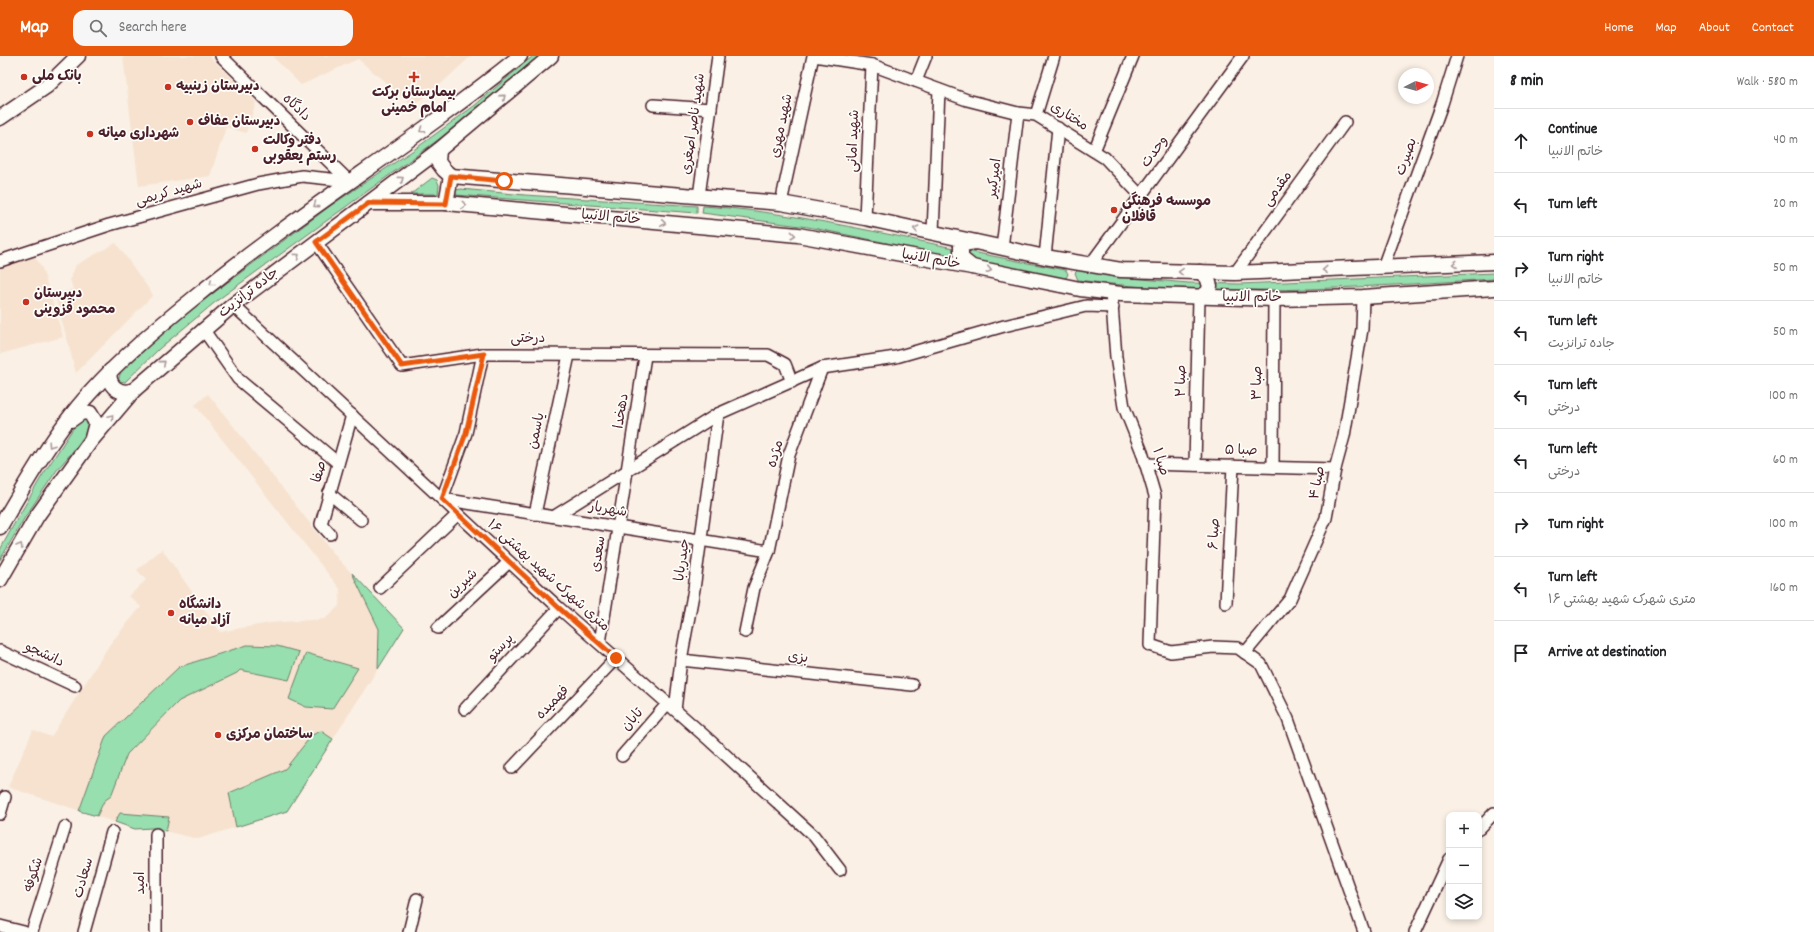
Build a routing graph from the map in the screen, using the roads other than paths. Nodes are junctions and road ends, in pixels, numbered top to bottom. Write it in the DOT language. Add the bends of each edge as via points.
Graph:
graph roads {
  1 [pos="78,56"];
  2 [pos="221,56"];
  3 [pos="520,56"];
  4 [pos="551,56"];
  5 [pos="718,56"];
  6 [pos="813,56"];
  7 [pos="926,56"];
  8 [pos="1054,56"];
  9 [pos="1133,56"];
  10 [pos="1243,56"];
  11 [pos="1457,56"];
  12 [pos="872,65"];
  13 [pos="916,81"];
  14 [pos="939,90"];
  15 [pos="653,105"];
  16 [pos="711,108"];
  17 [pos="1018,112"];
  18 [pos="1036,115"];
  19 [pos="0,118"];
  20 [pos="1345,122"];
  21 [pos="1058,128"];
  22 [pos="440,150"];
  23 [pos="1094,151"];
  24 [pos="451,176"];
  25 [pos="349,181"];
  26 [pos="699,196"];
  27 [pos="1142,196"];
  28 [pos="369,203"];
  29 [pos="781,203"];
  30 [pos="446,204"];
  31 [pos="865,218"];
  32 [pos="933,232"];
  33 [pos="316,242"];
  34 [pos="976,242"];
  35 [pos="1002,248"];
  36 [pos="1044,257"];
  37 [pos="0,261"];
  38 [pos="1494,262"];
  39 [pos="1090,265"];
  40 [pos="972,267"];
  41 [pos="1383,267"];
  42 [pos="1200,272"];
  43 [pos="1235,274"];
  44 [pos="1494,288"];
  45 [pos="1111,292"];
  46 [pos="1363,296"];
  47 [pos="1199,298"];
  48 [pos="1274,299"];
  49 [pos="232,305"];
  50 [pos="1113,307"];
  51 [pos="203,329"];
  52 [pos="484,354"];
  53 [pos="569,354"];
  54 [pos="645,356"];
  55 [pos="822,368"];
  56 [pos="110,371"];
  57 [pos="792,382"];
  58 [pos="134,390"];
  59 [pos="718,414"];
  60 [pos="352,415"];
  61 [pos="65,424"];
  62 [pos="90,442"];
  63 [pos="338,463"];
  64 [pos="1145,464"];
  65 [pos="1195,465"];
  66 [pos="1232,466"];
  67 [pos="1273,467"];
  68 [pos="1335,469"];
  69 [pos="628,470"];
  70 [pos="329,493"];
  71 [pos="442,499"];
  72 [pos="458,514"];
  73 [pos="535,514"];
  74 [pos="555,516"];
  75 [pos="361,520"];
  76 [pos="0,527"];
  77 [pos="618,527"];
  78 [pos="330,534"];
  79 [pos="701,540"];
  80 [pos="769,551"];
  81 [pos="509,562"];
  82 [pos="0,580"];
  83 [pos="380,588"];
  84 [pos="1226,603"];
  85 [pos="559,608"];
  86 [pos="438,628"];
  87 [pos="745,632"];
  88 [pos="600,643"];
  89 [pos="0,650"];
  90 [pos="1245,653"];
  91 [pos="616,658"];
  92 [pos="681,660"];
  93 [pos="912,685"];
  94 [pos="75,686"];
  95 [pos="671,707"];
  96 [pos="465,709"];
  97 [pos="622,756"];
  98 [pos="512,768"];
  99 [pos="5,797"];
  100 [pos="1494,813"];
  101 [pos="0,814"];
  102 [pos="1482,826"];
  103 [pos="65,827"];
  104 [pos="112,832"];
  105 [pos="156,834"];
  106 [pos="1446,865"];
  107 [pos="840,870"];
  108 [pos="417,899"];
  109 [pos="0,926"];
  110 [pos="24,932"];
  111 [pos="32,932"];
  112 [pos="84,932"];
  113 [pos="156,932"];
  114 [pos="409,932"];
  115 [pos="1364,932"];
  116 [pos="1415,932"];
  1 -- 19 [label="main road" via="48,86"];
  2 -- 25 [label="street, دادگاه"];
  3 -- 25 [label="main road, one-way" via="478,90"];
  22 -- 4 [label="main road, جاده ترانزیت, one-way"];
  5 -- 16 [label="street, شهید ناصر اصغری"];
  6 -- 12 [label="street, مختاری"];
  6 -- 29 [label="street, شهید مهری"];
  7 -- 13 [label="street"];
  8 -- 18 [label="street"];
  9 -- 23 [label="street"];
  10 -- 27 [label="street, وحدت"];
  11 -- 41 [label="street, بصيرت"];
  12 -- 13 [label="street, مختاری"];
  12 -- 31 [label="street, شهید امانی"];
  13 -- 14 [label="street, مختاری"];
  14 -- 17 [label="street, مختاری" via="967,100"];
  14 -- 32 [label="street"];
  15 -- 16 [label="street"];
  16 -- 26 [label="street, شهید ناصر اصغری"];
  17 -- 18 [label="street, مختاری"];
  17 -- 35 [label="street, امیرکبیر"];
  18 -- 21 [label="street, مختاری"];
  20 -- 43 [label="street, مقدمی"];
  21 -- 23 [label="street, مختاری"];
  21 -- 36 [label="street"];
  22 -- 24 [label="main road" via="438,162"];
  28 -- 22 [label="main road, جاده ترانزیت, one-way"];
  23 -- 27 [label="street, مختاری" via="1106,158"];
  24 -- 26 [label="main road, خاتم الانبیا"];
  24 -- 30 [label="main road"];
  25 -- 37 [label="street, شهید کریمی" via="302,176 258,184 109,225"];
  25 -- 56 [label="main road, one-way" via="245,256 134,347"];
  26 -- 29 [label="main road, خاتم الانبیا"];
  27 -- 39 [label="street, وحدت"];
  28 -- 30 [label="main road, خاتم الانبیا"];
  28 -- 33 [label="main road, جاده ترانزیت"];
  29 -- 31 [label="main road, خاتم الانبیا"];
  30 -- 40 [label="main road, خاتم الانبیا, one-way" via="798,235"];
  32 -- 31 [label="main road, خاتم الانبیا, one-way"];
  32 -- 34 [label="main road, خاتم الانبیا"];
  49 -- 33 [label="main road, جاده ترانزیت, one-way"];
  33 -- 52 [label="street, درختی" via="402,366"];
  34 -- 35 [label="main road, خاتم الانبیا"];
  34 -- 40 [label="main road" via="960,247 961,258"];
  35 -- 36 [label="main road, خاتم الانبیا"];
  36 -- 39 [label="main road, خاتم الانبیا"];
  38 -- 41 [label="main road, خاتم الانبیا, one-way"];
  42 -- 39 [label="main road, خاتم الانبیا, one-way" via="1121,270"];
  40 -- 45 [label="main road, خاتم الانبیا, one-way" via="1080,289"];
  41 -- 43 [label="main road, خاتم الانبیا, one-way"];
  42 -- 43 [label="main road, خاتم الانبیا"];
  42 -- 47 [label="main road" via="1208,277 1210,286 1208,292"];
  44 -- 46 [label="main road, خاتم الانبیا"];
  45 -- 47 [label="main road, خاتم الانبیا"];
  45 -- 50 [label="street, صبا ۱"];
  46 -- 48 [label="main road, خاتم الانبیا"];
  46 -- 68 [label="street, صبا ۴" via="1362,329 1344,436"];
  47 -- 48 [label="main road, خاتم الانبیا"];
  47 -- 65 [label="street, صبا ۲"];
  48 -- 67 [label="street, صبا ۳"];
  49 -- 51 [label="main road, جاده ترانزیت"];
  49 -- 60 [label="street, ۱۶ متری شهرک شهيد بهشتی"];
  50 -- 55 [label="street" via="1086,306 896,357"];
  50 -- 64 [label="street, صبا ۱" via="1116,357 1124,407"];
  58 -- 51 [label="main road, جاده ترانزیت, one-way"];
  51 -- 63 [label="street" via="238,379"];
  52 -- 53 [label="street, درختی"];
  52 -- 71 [label="street" via="466,433"];
  53 -- 54 [label="street, درختی"];
  53 -- 73 [label="street, یاسمن"];
  54 -- 57 [label="street, درختی" via="768,355 785,364"];
  54 -- 69 [label="street, دهخدا"];
  55 -- 57 [label="street"];
  55 -- 80 [label="street, مژده" via="789,455"];
  56 -- 58 [label="main road" via="111,382 116,388 126,392"];
  56 -- 61 [label="main road"];
  57 -- 59 [label="street"];
  62 -- 58 [label="main road, جاده ترانزیت, one-way"];
  59 -- 69 [label="street"];
  59 -- 79 [label="street, حیدربابا"];
  60 -- 63 [label="street, صفا"];
  60 -- 71 [label="street, ۱۶ متری شهرک شهيد بهشتی"];
  61 -- 62 [label="main road" via="82,412 90,413 96,423"];
  61 -- 76 [label="main road, one-way"];
  82 -- 62 [label="main road, جاده ترانزیت, one-way" via="37,516"];
  63 -- 70 [label="street, صفا"];
  64 -- 65 [label="street, صبا ۵"];
  64 -- 90 [label="street, صبا ۱" via="1155,496 1150,645 1171,652 1212,647 1238,648"];
  65 -- 66 [label="street, صبا ۵"];
  66 -- 67 [label="street, صبا ۵"];
  66 -- 84 [label="street, صبا ۶"];
  67 -- 68 [label="street, صبا ۵"];
  68 -- 90 [label="street, صبا ۴" via="1326,518 1290,599"];
  69 -- 74 [label="street"];
  69 -- 77 [label="street, سعدی"];
  70 -- 75 [label="street"];
  70 -- 78 [label="street, صفا" via="320,524"];
  71 -- 72 [label="street, ۱۶ متری شهرک شهيد بهشتی"];
  71 -- 73 [label="street, شهریار"];
  72 -- 81 [label="street, ۱۶ متری شهرک شهيد بهشتی"];
  72 -- 83 [label="street"];
  73 -- 74 [label="street, شهریار"];
  74 -- 77 [label="street, شهریار"];
  77 -- 79 [label="street, شهریار"];
  77 -- 88 [label="street, سعدی"];
  79 -- 80 [label="street, شهریار"];
  79 -- 92 [label="street, حیدربابا"];
  80 -- 87 [label="street, مژده" via="754,588"];
  81 -- 85 [label="street, ۱۶ متری شهرک شهيد بهشتی"];
  81 -- 86 [label="street, شیرین"];
  85 -- 88 [label="street, ۱۶ متری شهرک شهيد بهشتی"];
  85 -- 96 [label="street, پرستو"];
  88 -- 91 [label="street, ۱۶ متری شهرک شهيد بهشتی"];
  89 -- 94 [label="street, دانشجو"];
  90 -- 115 [label="street" via="1261,664 1288,719"];
  91 -- 95 [label="street, ۱۶ متری شهرک شهيد بهشتی"];
  91 -- 98 [label="street, فهمیده"];
  92 -- 93 [label="street, بزی"];
  92 -- 95 [label="street, حیدربابا"];
  95 -- 97 [label="street, تابان"];
  95 -- 107 [label="street, ۱۶ متری شهرک شهيد بهشتی" via="814,836"];
  99 -- 101 [label="street"];
  100 -- 102 [label="street"];
  103 -- 111 [label="street, شکوفه"];
  104 -- 112 [label="street, سعادت"];
  105 -- 113 [label="street, امید"];
  106 -- 116 [label="street"];
  108 -- 114 [label="street"];
  109 -- 110 [label="street"];
}
